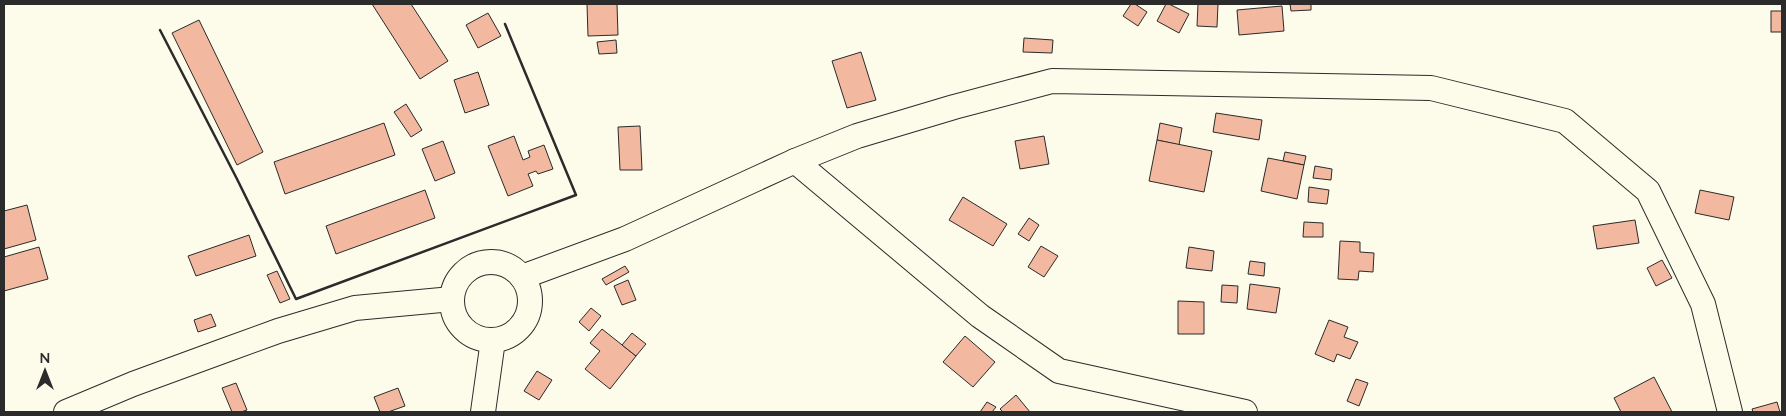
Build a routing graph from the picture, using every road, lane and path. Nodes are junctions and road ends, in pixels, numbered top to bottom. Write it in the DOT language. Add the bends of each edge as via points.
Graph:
graph roads {
  1 [pos="795,161"];
  2 [pos="522,278"];
  3 [pos="452,298"];
  4 [pos="493,340"];
  5 [pos="66,412"];
  6 [pos="483,412"];
  7 [pos="1245,412"];
  8 [pos="1730,412"];
  1 -- 2 [label="street" via="625,239"];
  1 -- 7 [label="street" via="980,316 1059,371"];
  1 -- 8 [label="street" via="857,136 1052,81 1431,88 1565,121 1648,191 1703,304"];
  2 -- 3 [label="street" via="503,264 480,264 461,277"];
  2 -- 4 [label="street" via="530,297 527,318 513,333"];
  3 -- 4 [label="street" via="455,314 463,328 472,335"];
  3 -- 5 [label="street" via="346,310 223,351"];
  4 -- 6 [label="street"];
}
